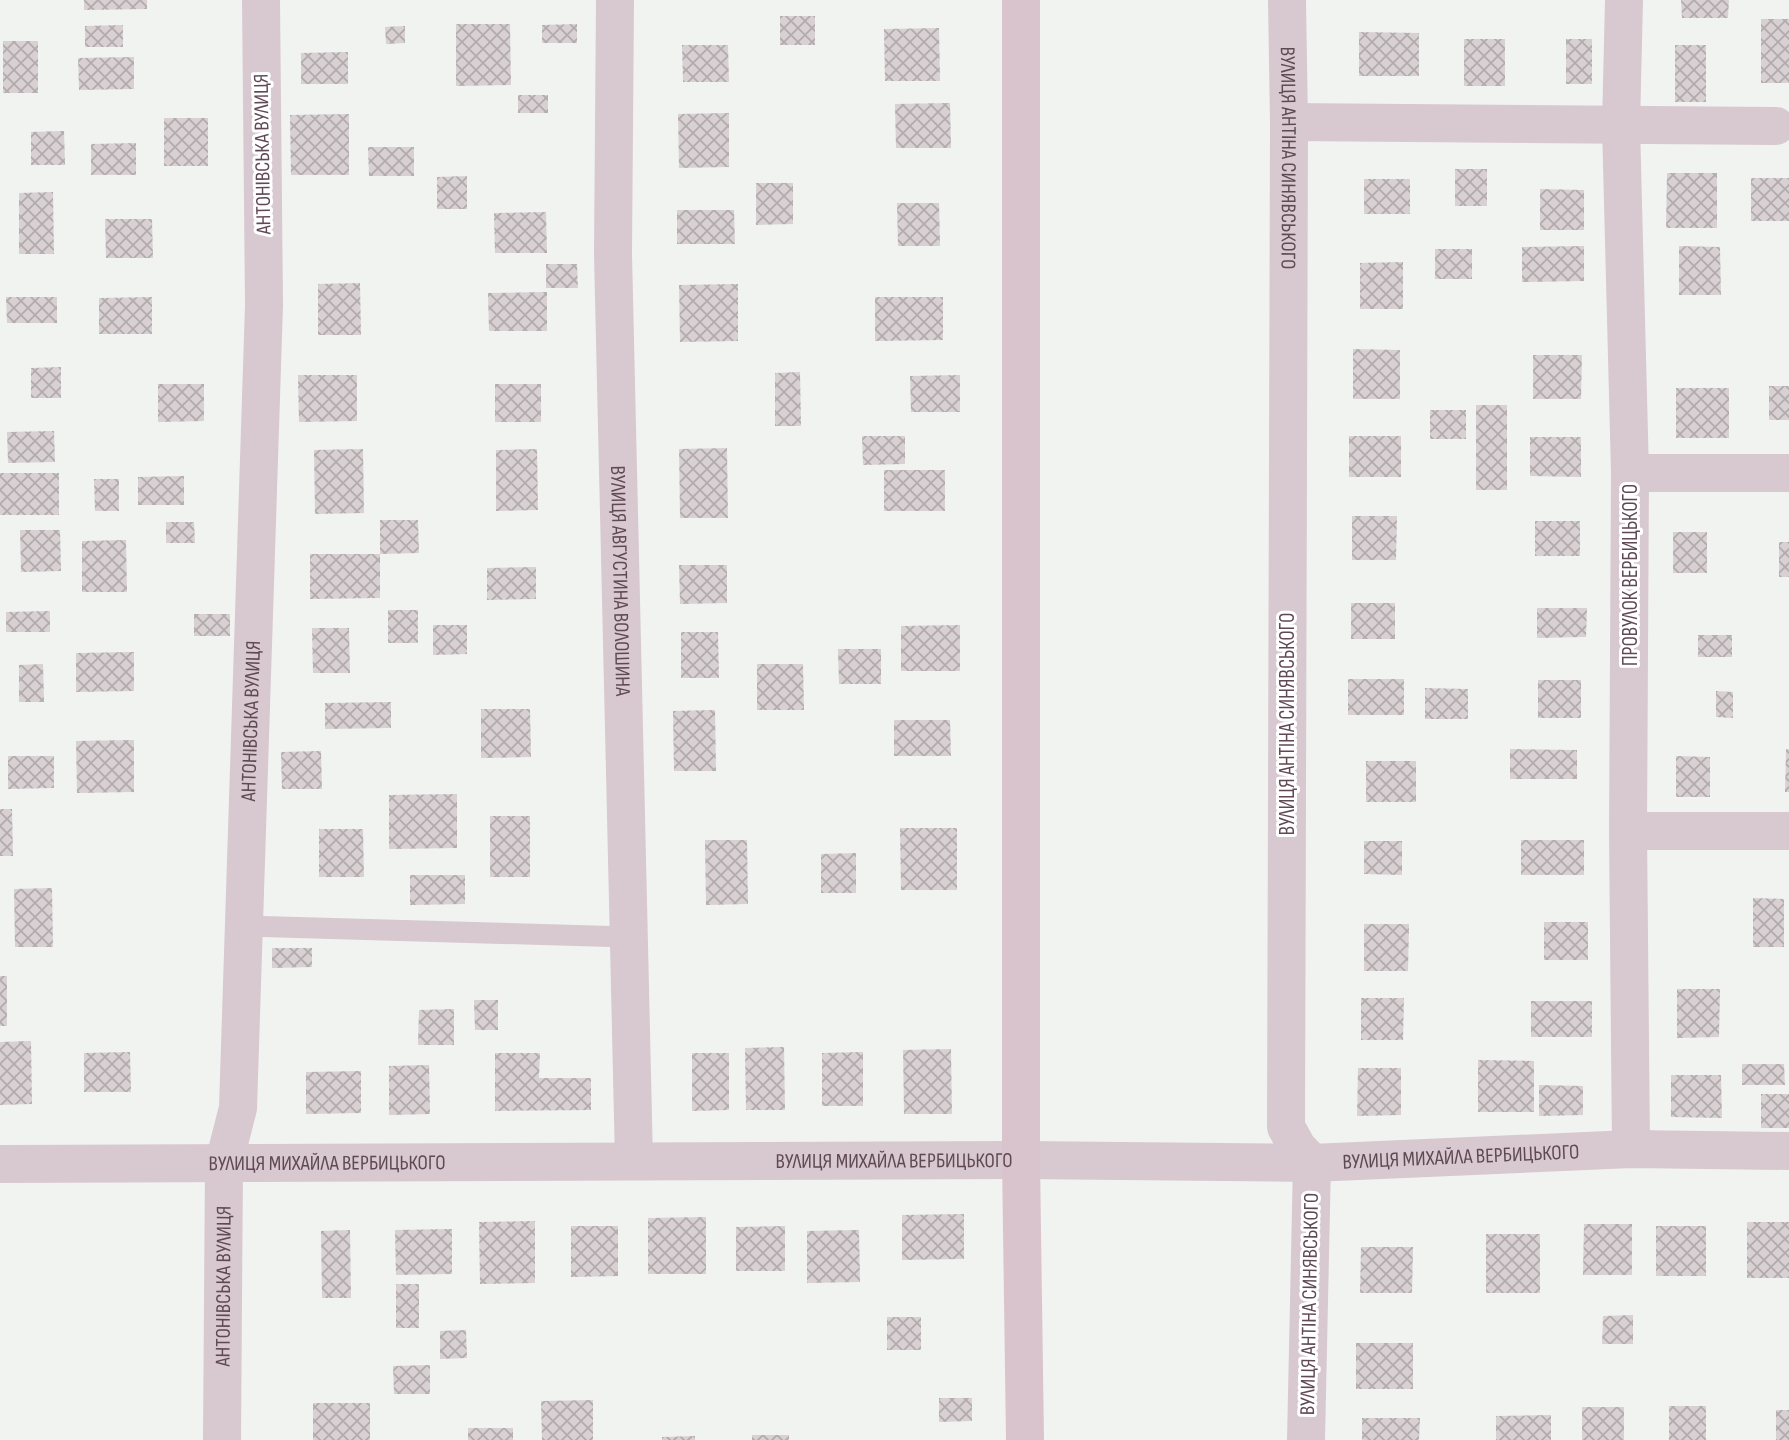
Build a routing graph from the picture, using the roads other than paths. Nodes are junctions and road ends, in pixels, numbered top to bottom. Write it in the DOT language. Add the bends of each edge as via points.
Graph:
graph roads {
  1 [pos="261,0"];
  2 [pos="615,0"];
  3 [pos="1021,0"];
  4 [pos="1287,0"];
  5 [pos="1623,0"];
  6 [pos="1289,122"];
  7 [pos="1621,125"];
  8 [pos="1776,126"];
  9 [pos="1630,473"];
  10 [pos="1789,473"];
  11 [pos="1628,831"];
  12 [pos="1789,831"];
  13 [pos="243,926"];
  14 [pos="628,937"];
  15 [pos="1631,1149"];
  16 [pos="1789,1150"];
  17 [pos="1021,1160"];
  18 [pos="634,1161"];
  19 [pos="224,1163"];
  20 [pos="1312,1163"];
  21 [pos="0,1164"];
  22 [pos="222,1440"];
  23 [pos="1025,1440"];
  24 [pos="1306,1440"];
  1 -- 13 [label="street, АНТОНІВСЬКА ВУЛИЦЯ" via="264,305"];
  2 -- 14 [label="street, ВУЛИЦЯ АВГУСТИНА ВОЛОШИНА" via="613,254"];
  3 -- 17 [label="street"];
  4 -- 6 [label="street, ВУЛИЦЯ АНТІНА СИНЯВСЬКОГО"];
  5 -- 7 [label="street, ПРОВУЛОК ВЕРБИЦЬКОГО"];
  6 -- 7 [label="street"];
  6 -- 20 [label="street, ВУЛИЦЯ АНТІНА СИНЯВСЬКОГО" via="1286,1127"];
  7 -- 8 [label="street"];
  7 -- 9 [label="street, ПРОВУЛОК ВЕРБИЦЬКОГО"];
  9 -- 10 [label="street"];
  9 -- 11 [label="street, ПРОВУЛОК ВЕРБИЦЬКОГО"];
  11 -- 12 [label="street"];
  11 -- 15 [label="street, ПРОВУЛОК ВЕРБИЦЬКОГО"];
  13 -- 14 [label="lane"];
  13 -- 19 [label="street, АНТОНІВСЬКА ВУЛИЦЯ" via="238,1108"];
  14 -- 18 [label="street, ВУЛИЦЯ АВГУСТИНА ВОЛОШИНА"];
  15 -- 16 [label="street, ВУЛИЦЯ МИХАЙЛА ВЕРБИЦЬКОГО"];
  15 -- 20 [label="street, ВУЛИЦЯ МИХАЙЛА ВЕРБИЦЬКОГО"];
  17 -- 18 [label="street, ВУЛИЦЯ МИХАЙЛА ВЕРБИЦЬКОГО"];
  17 -- 20 [label="street, ВУЛИЦЯ МИХАЙЛА ВЕРБИЦЬКОГО"];
  17 -- 23 [label="street"];
  18 -- 19 [label="street, ВУЛИЦЯ МИХАЙЛА ВЕРБИЦЬКОГО"];
  19 -- 21 [label="street, ВУЛИЦЯ МИХАЙЛА ВЕРБИЦЬКОГО"];
  19 -- 22 [label="street, АНТОНІВСЬКА ВУЛИЦЯ"];
  20 -- 24 [label="street, ВУЛИЦЯ АНТІНА СИНЯВСЬКОГО"];
}
